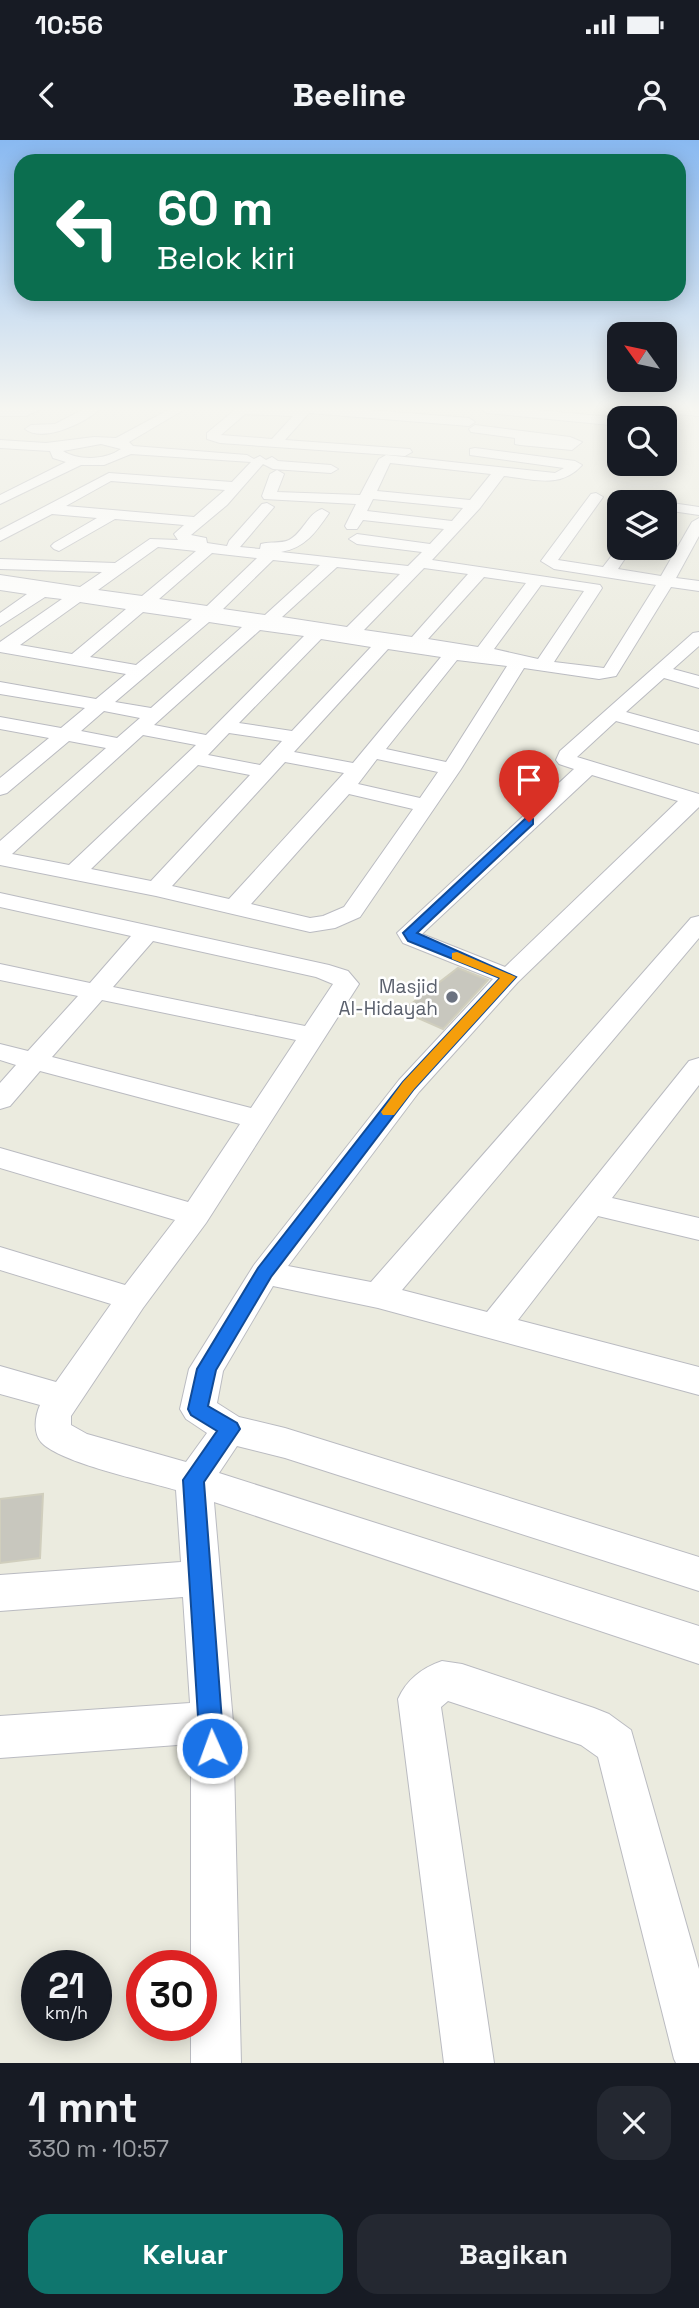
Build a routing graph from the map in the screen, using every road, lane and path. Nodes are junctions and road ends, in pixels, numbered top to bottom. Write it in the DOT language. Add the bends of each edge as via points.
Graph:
graph roads {
  1 [pos="67,499"];
  2 [pos="225,499"];
  3 [pos="363,499"];
  4 [pos="441,499"];
  5 [pos="480,499"];
  6 [pos="595,499"];
  7 [pos="194,500"];
  8 [pos="222,502"];
  9 [pos="475,505"];
  10 [pos="267,507"];
  11 [pos="677,508"];
  12 [pos="49,509"];
  13 [pos="699,511"];
  14 [pos="322,513"];
  15 [pos="112,515"];
  16 [pos="172,520"];
  17 [pos="197,522"];
  18 [pos="699,522"];
  19 [pos="456,526"];
  20 [pos="356,527"];
  21 [pos="149,535"];
  22 [pos="0,536"];
  23 [pos="693,538"];
  24 [pos="234,544"];
  25 [pos="59,546"];
  26 [pos="209,548"];
  27 [pos="269,555"];
  28 [pos="616,560"];
  29 [pos="422,561"];
  30 [pos="333,562"];
  31 [pos="0,564"];
  32 [pos="120,568"];
  33 [pos="480,571"];
  34 [pos="608,572"];
  35 [pos="537,579"];
  36 [pos="0,582"];
  37 [pos="666,582"];
  38 [pos="699,586"];
  39 [pos="42,591"];
  40 [pos="82,594"];
  41 [pos="144,604"];
  42 [pos="208,614"];
  43 [pos="1,619"];
  44 [pos="264,622"];
  45 [pos="318,632"];
  46 [pos="349,634"];
  47 [pos="699,637"];
  48 [pos="384,643"];
  49 [pos="414,645"];
  50 [pos="2,648"];
  51 [pos="453,654"];
  52 [pos="481,656"];
  53 [pos="76,660"];
  54 [pos="516,661"];
  55 [pos="543,665"];
  56 [pos="138,671"];
  57 [pos="662,672"];
  58 [pos="699,682"];
  59 [pos="0,688"];
  60 [pos="100,704"];
  61 [pos="153,714"];
  62 [pos="614,715"];
  63 [pos="0,723"];
  64 [pos="138,728"];
  65 [pos="65,734"];
  66 [pos="218,734"];
  67 [pos="296,737"];
  68 [pos="699,738"];
  69 [pos="119,744"];
  70 [pos="372,752"];
  71 [pos="281,755"];
  72 [pos="194,758"];
  73 [pos="0,764"];
  74 [pos="587,768"];
  75 [pos="24,769"];
  76 [pos="451,769"];
  77 [pos="358,770"];
  78 [pos="264,772"];
  79 [pos="344,787"];
  80 [pos="0,789"];
  81 [pos="696,800"];
  82 [pos="424,805"];
  83 [pos="0,855"];
  84 [pos="75,872"];
  85 [pos="156,889"];
  86 [pos="0,900"];
  87 [pos="236,906"];
  88 [pos="699,922"];
  89 [pos="148,932"];
  90 [pos="0,972"];
  91 [pos="509,977"];
  92 [pos="96,990"];
  93 [pos="314,1036"];
  94 [pos="0,1052"];
  95 [pos="33,1061"];
  96 [pos="699,1067"];
  97 [pos="0,1100"];
  98 [pos="257,1119"];
  99 [pos="0,1158"];
  100 [pos="590,1204"];
  101 [pos="195,1216"];
  102 [pos="699,1229"];
  103 [pos="0,1258"];
  104 [pos="264,1273"];
  105 [pos="378,1296"];
  106 [pos="132,1299"];
  107 [pos="495,1326"];
  108 [pos="0,1380"];
  109 [pos="699,1381"];
  110 [pos="65,1399"];
  111 [pos="229,1429"];
  112 [pos="194,1480"];
  113 [pos="699,1574"];
  114 [pos="202,1578"];
  115 [pos="0,1593"];
  116 [pos="699,1645"];
  117 [pos="212,1722"];
  118 [pos="0,1737"];
  119 [pos="699,2059"];
  120 [pos="216,2063"];
  121 [pos="469,2063"];
  1 -- 12 [label="street"];
  2 -- 8 [label="street"];
  3 -- 20 [label="street"];
  4 -- 9 [label="street"];
  5 -- 9 [label="street"];
  6 -- 34 [label="street" via="549,561"];
  7 -- 8 [label="street"];
  8 -- 17 [label="street"];
  9 -- 19 [label="street"];
  10 -- 24 [label="street"];
  11 -- 13 [label="street"];
  12 -- 15 [label="street"];
  12 -- 22 [label="street"];
  14 -- 24 [label="street" via="293,546"];
  15 -- 16 [label="street"];
  15 -- 25 [label="street"];
  16 -- 17 [label="street"];
  16 -- 21 [label="street"];
  17 -- 24 [label="street" via="182,537"];
  18 -- 23 [label="street"];
  19 -- 20 [label="street"];
  19 -- 29 [label="street"];
  20 -- 29 [label="street"];
  23 -- 37 [label="street"];
  26 -- 27 [label="street"];
  26 -- 32 [label="street" via="155,542"];
  26 -- 41 [label="street"];
  27 -- 30 [label="street"];
  27 -- 42 [label="street"];
  28 -- 34 [label="street"];
  29 -- 30 [label="street"];
  29 -- 33 [label="street"];
  29 -- 46 [label="street"];
  30 -- 44 [label="street"];
  31 -- 32 [label="street"];
  32 -- 40 [label="street"];
  33 -- 35 [label="street"];
  33 -- 49 [label="street"];
  34 -- 37 [label="street"];
  35 -- 52 [label="street"];
  35 -- 55 [label="street" via="585,584 595,590"];
  36 -- 39 [label="street"];
  36 -- 40 [label="street"];
  37 -- 38 [label="street"];
  37 -- 55 [label="street" via="610,671 599,674"];
  39 -- 40 [label="street"];
  39 -- 43 [label="street"];
  40 -- 41 [label="street"];
  40 -- 50 [label="street"];
  41 -- 42 [label="street"];
  41 -- 53 [label="street"];
  42 -- 44 [label="street"];
  42 -- 56 [label="street"];
  44 -- 45 [label="street"];
  44 -- 46 [label="street"];
  44 -- 61 [label="street"];
  45 -- 46 [label="street"];
  45 -- 66 [label="street"];
  46 -- 48 [label="street"];
  46 -- 49 [label="street"];
  47 -- 57 [label="street"];
  48 -- 49 [label="street"];
  48 -- 67 [label="street"];
  49 -- 51 [label="street"];
  49 -- 52 [label="street"];
  50 -- 53 [label="street"];
  51 -- 52 [label="street"];
  51 -- 70 [label="street"];
  52 -- 54 [label="street"];
  53 -- 56 [label="street"];
  54 -- 55 [label="street"];
  54 -- 76 [label="street"];
  56 -- 60 [label="street"];
  57 -- 58 [label="street"];
  57 -- 62 [label="street"];
  59 -- 60 [label="street"];
  60 -- 61 [label="street"];
  60 -- 65 [label="street"];
  61 -- 64 [label="street"];
  62 -- 68 [label="street"];
  62 -- 74 [label="street" via="567,755 566,760"];
  63 -- 65 [label="street"];
  64 -- 66 [label="street"];
  64 -- 69 [label="street"];
  65 -- 69 [label="street"];
  65 -- 75 [label="street"];
  66 -- 67 [label="street"];
  66 -- 72 [label="street"];
  67 -- 71 [label="street"];
  69 -- 83 [label="street"];
  70 -- 76 [label="street"];
  70 -- 77 [label="street"];
  71 -- 77 [label="street"];
  71 -- 78 [label="street"];
  72 -- 78 [label="street"];
  72 -- 84 [label="street"];
  73 -- 75 [label="street"];
  74 -- 81 [label="street"];
  74 -- 91 [label="street" via="410,933 412,938"];
  75 -- 80 [label="street"];
  76 -- 82 [label="street"];
  77 -- 79 [label="street"];
  78 -- 85 [label="street"];
  79 -- 82 [label="street"];
  79 -- 87 [label="street"];
  81 -- 91 [label="street"];
  82 -- 87 [label="street" via="352,912 324,925 310,925"];
  83 -- 84 [label="street"];
  84 -- 85 [label="street"];
  85 -- 87 [label="street"];
  86 -- 89 [label="street"];
  88 -- 105 [label="street"];
  89 -- 92 [label="street"];
  89 -- 93 [label="street" via="344,979 344,989"];
  90 -- 92 [label="street"];
  91 -- 104 [label="street" via="409,1086"];
  92 -- 93 [label="street"];
  92 -- 95 [label="street"];
  93 -- 98 [label="street"];
  94 -- 95 [label="street"];
  95 -- 97 [label="street"];
  95 -- 98 [label="street"];
  96 -- 100 [label="street"];
  98 -- 101 [label="street"];
  99 -- 101 [label="street"];
  100 -- 102 [label="street"];
  100 -- 107 [label="street"];
  101 -- 106 [label="street"];
  103 -- 106 [label="street"];
  104 -- 105 [label="street"];
  104 -- 111 [label="street" via="206,1369 198,1409"];
  105 -- 107 [label="street"];
  106 -- 110 [label="street"];
  107 -- 109 [label="street"];
  108 -- 110 [label="street"];
  110 -- 112 [label="street" via="53,1414 54,1432 77,1446"];
  111 -- 112 [label="street"];
  111 -- 113 [label="street"];
  112 -- 114 [label="street"];
  112 -- 116 [label="street"];
  114 -- 115 [label="street"];
  114 -- 117 [label="street"];
  117 -- 118 [label="street"];
  117 -- 120 [label="street"];
  119 -- 121 [label="street" via="616,1745 594,1729 442,1680 419,1699"];
}
